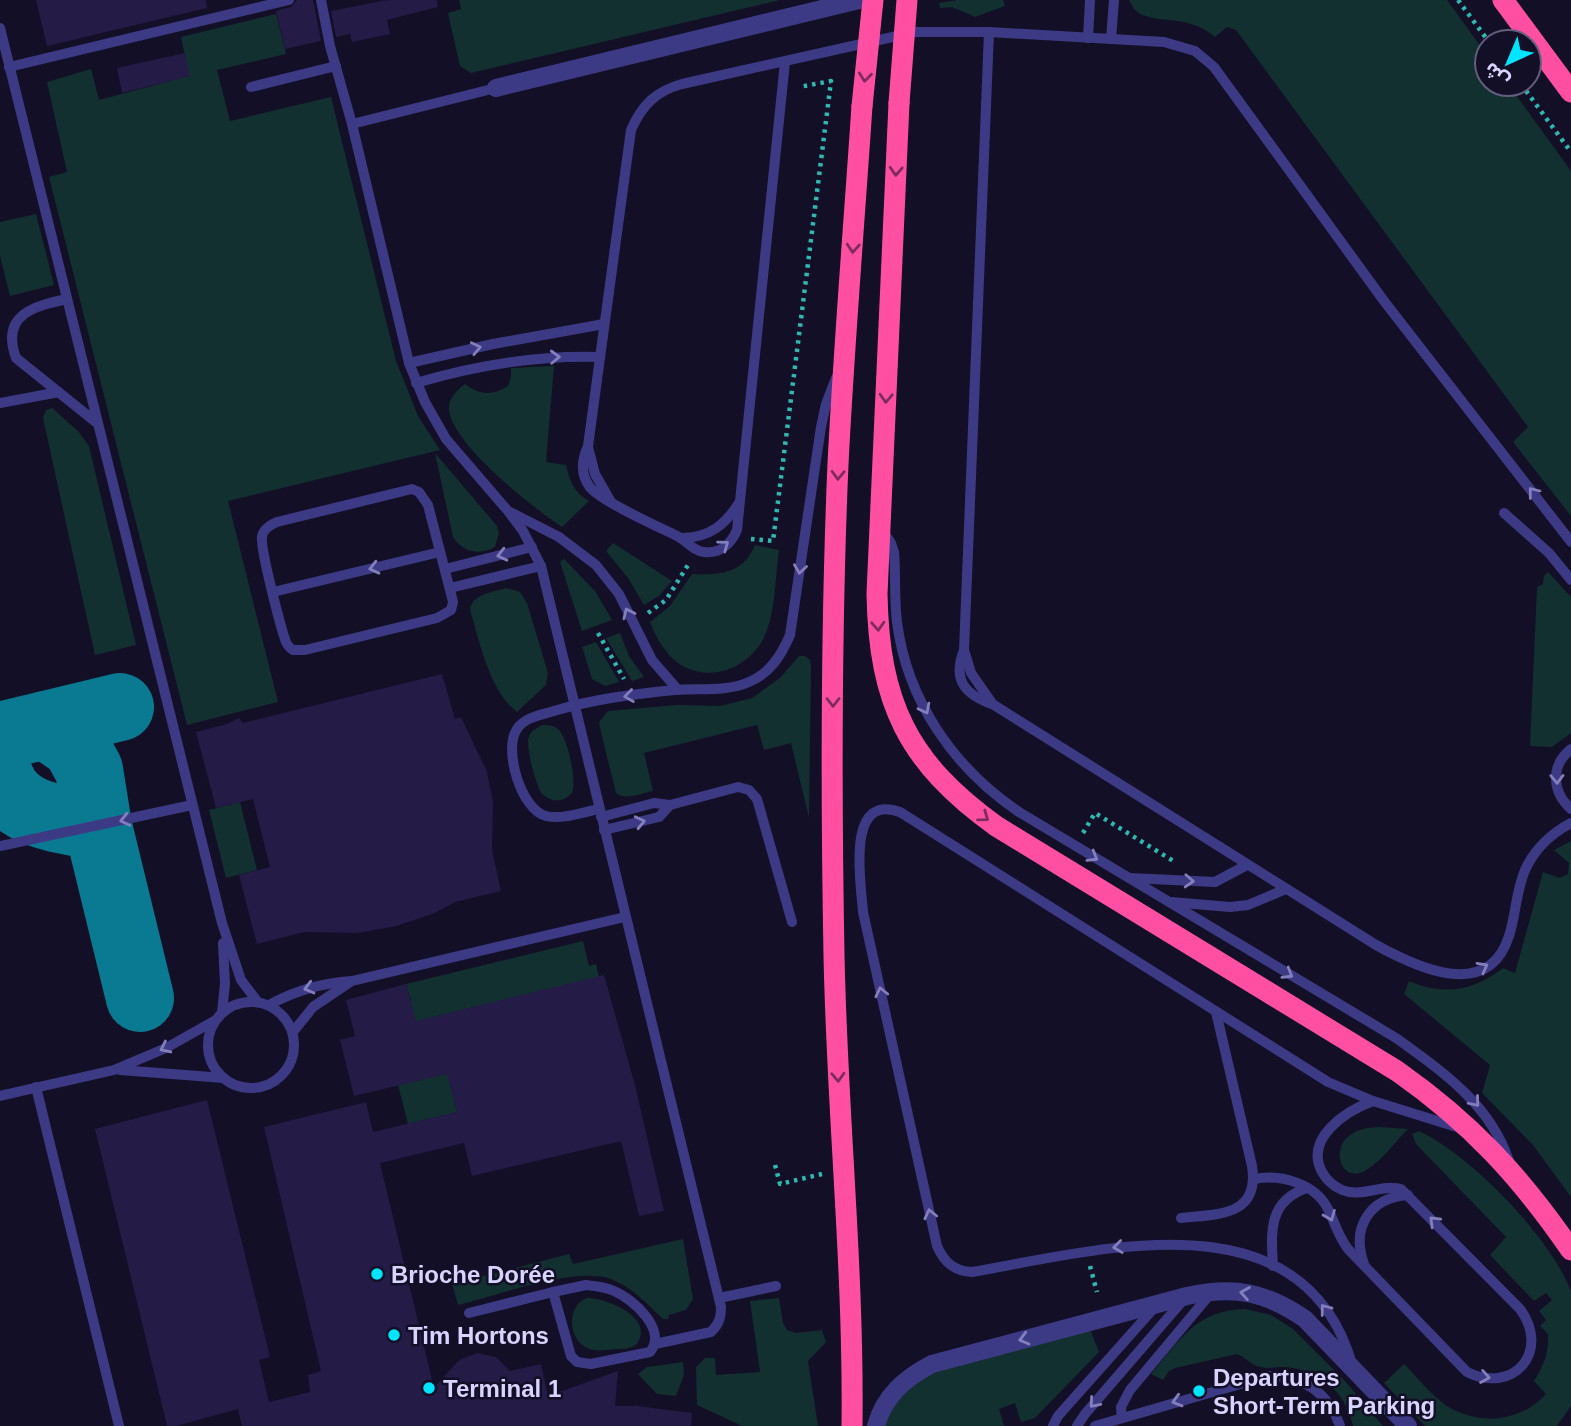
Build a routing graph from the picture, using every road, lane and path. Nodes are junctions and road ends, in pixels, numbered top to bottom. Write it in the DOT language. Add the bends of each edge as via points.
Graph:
graph roads {
  1 [pos="289,0"];
  2 [pos="321,0"];
  3 [pos="859,0"];
  4 [pos="873,0"];
  5 [pos="908,0"];
  6 [pos="1090,0"];
  7 [pos="1114,0"];
  8 [pos="1458,0"];
  9 [pos="1503,0"];
  10 [pos="0,27"];
  11 [pos="1479,28"];
  12 [pos="989,32"];
  13 [pos="1088,38"];
  14 [pos="1111,39"];
  15 [pos="785,62"];
  16 [pos="336,66"];
  17 [pos="9,67"];
  18 [pos="251,87"];
  19 [pos="496,88"];
  20 [pos="782,91"];
  21 [pos="1571,92"];
  22 [pos="1531,98"];
  23 [pos="352,124"];
  24 [pos="1571,152"];
  25 [pos="67,299"];
  26 [pos="604,324"];
  27 [pos="600,357"];
  28 [pos="845,360"];
  29 [pos="410,363"];
  30 [pos="416,383"];
  31 [pos="59,392"];
  32 [pos="0,403"];
  33 [pos="97,423"];
  34 [pos="740,502"];
  35 [pos="508,511"];
  36 [pos="1504,513"];
  37 [pos="880,528"];
  38 [pos="682,538"];
  39 [pos="1571,542"];
  40 [pos="532,547"];
  41 [pos="746,549"];
  42 [pos="440,552"];
  43 [pos="541,566"];
  44 [pos="699,567"];
  45 [pos="445,569"];
  46 [pos="1571,580"];
  47 [pos="450,588"];
  48 [pos="273,592"];
  49 [pos="632,621"];
  50 [pos="598,633"];
  51 [pos="678,690"];
  52 [pos="633,695"];
  53 [pos="576,705"];
  54 [pos="1571,749"];
  55 [pos="192,805"];
  56 [pos="670,805"];
  57 [pos="1571,809"];
  58 [pos="600,813"];
  59 [pos="1571,823"];
  60 [pos="604,831"];
  61 [pos="0,846"];
  62 [pos="1075,846"];
  63 [pos="1178,864"];
  64 [pos="1247,865"];
  65 [pos="1127,878"];
  66 [pos="1286,889"];
  67 [pos="1168,902"];
  68 [pos="625,917"];
  69 [pos="792,922"];
  70 [pos="222,923"];
  71 [pos="352,981"];
  72 [pos="257,1001"];
  73 [pos="269,1005"];
  74 [pos="222,1012"];
  75 [pos="1216,1013"];
  76 [pos="214,1021"];
  77 [pos="293,1032"];
  78 [pos="114,1070"];
  79 [pos="224,1078"];
  80 [pos="36,1087"];
  81 [pos="0,1096"];
  82 [pos="1373,1101"];
  83 [pos="1475,1132"];
  84 [pos="775,1165"];
  85 [pos="827,1173"];
  86 [pos="1514,1175"];
  87 [pos="1254,1180"];
  88 [pos="1307,1188"];
  89 [pos="1408,1195"];
  90 [pos="1181,1218"];
  91 [pos="1571,1250"];
  92 [pos="1085,1252"];
  93 [pos="1273,1266"];
  94 [pos="1366,1268"];
  95 [pos="776,1286"];
  96 [pos="1212,1291"];
  97 [pos="553,1292"];
  98 [pos="1097,1292"];
  99 [pos="1187,1296"];
  100 [pos="719,1298"];
  101 [pos="1157,1305"];
  102 [pos="469,1313"];
  103 [pos="655,1344"];
  104 [pos="1354,1370"];
  105 [pos="1122,1418"];
  106 [pos="119,1426"];
  107 [pos="852,1426"];
  108 [pos="876,1426"];
  109 [pos="1053,1426"];
  110 [pos="1077,1426"];
  111 [pos="1096,1426"];
  112 [pos="1340,1426"];
  113 [pos="1408,1426"];
  1 -- 17 [label="lane"];
  2 -- 16 [label="lane"];
  3 -- 19 [label="street"];
  4 -- 28 [label="highway, one-way, bridge"];
  5 -- 37 [label="highway, one-way, bridge" via="899,103"];
  6 -- 13 [label="lane"];
  7 -- 14 [label="lane"];
  8 -- 11 [label="path"];
  9 -- 21 [label="highway"];
  10 -- 17 [label="lane"];
  12 -- 13 [label="lane"];
  12 -- 15 [label="lane" via="915,32"];
  12 -- 64 [label="lane" via="964,650 959,673 971,695"];
  13 -- 14 [label="lane"];
  39 -- 14 [label="lane, one-way" via="1384,301 1214,67 1180,45"];
  15 -- 20 [label="lane"];
  15 -- 26 [label="lane" via="668,88 637,117"];
  16 -- 18 [label="lane"];
  16 -- 23 [label="lane"];
  17 -- 25 [label="lane"];
  19 -- 23 [label="lane"];
  20 -- 34 [label="lane"];
  20 -- 41 [label="path" via="831,81 773,541 751,538"];
  22 -- 24 [label="path"];
  23 -- 29 [label="lane"];
  25 -- 31 [label="lane" via="25,310 16,317 9,338 16,358"];
  25 -- 33 [label="lane"];
  26 -- 27 [label="lane"];
  29 -- 26 [label="lane, one-way"];
  30 -- 27 [label="lane, one-way" via="495,363"];
  27 -- 38 [label="lane" via="588,446 595,474 611,502"];
  28 -- 51 [label="lane, one-way" via="821,427 790,635 783,650 762,674 738,686"];
  28 -- 107 [label="highway, one-way" via="833,662 834,956 850,1270"];
  29 -- 30 [label="lane"];
  30 -- 35 [label="lane" via="446,439"];
  31 -- 32 [label="lane"];
  31 -- 33 [label="lane"];
  33 -- 55 [label="lane"];
  34 -- 38 [label="lane" via="721,526 703,536"];
  38 -- 34 [label="lane, one-way" via="698,551 722,549 737,530"];
  35 -- 40 [label="lane"];
  49 -- 35 [label="lane, one-way" via="619,594 596,565 559,537"];
  36 -- 46 [label="lane" via="1549,553"];
  37 -- 62 [label="lane, one-way" via="894,552 902,649 933,725 987,789"];
  37 -- 83 [label="highway, one-way" via="881,663 903,725 942,782 996,826 1397,1071"];
  40 -- 43 [label="lane"];
  40 -- 45 [label="lane, one-way"];
  42 -- 45 [label="lane"];
  42 -- 48 [label="lane, one-way"];
  42 -- 48 [label="lane" via="425,498 412,489 404,490 269,525 261,539"];
  43 -- 47 [label="lane"];
  43 -- 53 [label="lane"];
  44 -- 49 [label="path" via="687,565 661,606"];
  45 -- 47 [label="lane"];
  47 -- 48 [label="lane" via="453,602 445,615 299,652 288,646"];
  49 -- 51 [label="lane" via="652,660"];
  50 -- 52 [label="path"];
  51 -- 52 [label="lane"];
  52 -- 53 [label="lane, one-way"];
  53 -- 58 [label="lane"];
  53 -- 58 [label="lane" via="527,720 513,738 513,756 523,794 535,811 554,818"];
  54 -- 57 [label="lane, one-way" via="1555,776 1559,795"];
  55 -- 61 [label="lane, one-way"];
  55 -- 70 [label="lane"];
  56 -- 58 [label="lane" via="653,803"];
  60 -- 56 [label="lane, one-way" via="659,817"];
  56 -- 69 [label="lane" via="738,787 749,790 757,799"];
  58 -- 60 [label="lane"];
  66 -- 59 [label="lane, one-way" via="1417,967 1460,975 1481,970 1498,957 1508,937 1525,869 1542,845"];
  60 -- 68 [label="lane"];
  62 -- 63 [label="path" via="1096,813"];
  62 -- 65 [label="lane, one-way"];
  65 -- 64 [label="lane, one-way" via="1215,882"];
  64 -- 66 [label="lane"];
  65 -- 67 [label="lane"];
  66 -- 67 [label="lane" via="1248,905 1230,907"];
  67 -- 86 [label="lane, one-way" via="1396,1038 1455,1081 1487,1117"];
  68 -- 71 [label="lane"];
  68 -- 100 [label="lane"];
  70 -- 72 [label="lane" via="242,980"];
  70 -- 74 [label="lane"];
  71 -- 73 [label="lane, one-way" via="316,985"];
  71 -- 77 [label="lane" via="313,1007"];
  72 -- 73 [label="lane"];
  72 -- 74 [label="lane"];
  73 -- 77 [label="lane" via="288,1021"];
  74 -- 76 [label="lane"];
  75 -- 82 [label="lane" via="1328,1083"];
  75 -- 87 [label="lane"];
  92 -- 75 [label="lane, one-way" via="972,1272 957,1269 942,1257 863,912 860,863 864,823 884,809 900,812"];
  76 -- 78 [label="lane, one-way"];
  76 -- 79 [label="lane" via="209,1058"];
  77 -- 79 [label="lane" via="293,1056 281,1077 258,1088 234,1085"];
  78 -- 79 [label="lane"];
  78 -- 80 [label="lane"];
  80 -- 81 [label="lane"];
  80 -- 106 [label="lane"];
  82 -- 83 [label="lane"];
  82 -- 89 [label="lane" via="1333,1124 1318,1149 1318,1163 1340,1189 1361,1193 1391,1187"];
  83 -- 86 [label="highway"];
  84 -- 85 [label="path" via="780,1184"];
  86 -- 91 [label="highway"];
  87 -- 88 [label="lane" via="1287,1179"];
  87 -- 90 [label="lane" via="1247,1199 1231,1212"];
  88 -- 93 [label="lane" via="1292,1195 1276,1214"];
  88 -- 94 [label="lane, one-way" via="1324,1203 1340,1240"];
  89 -- 94 [label="lane" via="1386,1199 1363,1223 1359,1245"];
  94 -- 89 [label="lane, one-way" via="1467,1372 1490,1380 1502,1378 1523,1365 1529,1355 1532,1331 1528,1319"];
  93 -- 92 [label="lane, one-way" via="1238,1252 1187,1244"];
  92 -- 98 [label="path"];
  104 -- 93 [label="lane, one-way" via="1327,1310 1304,1285"];
  95 -- 100 [label="lane"];
  96 -- 99 [label="street"];
  104 -- 96 [label="street, one-way" via="1305,1319 1287,1307 1247,1292"];
  96 -- 105 [label="lane" via="1130,1390 1121,1407"];
  97 -- 102 [label="lane"];
  97 -- 103 [label="lane" via="586,1285 617,1292 646,1317"];
  97 -- 103 [label="lane" via="568,1348 577,1362 591,1364 641,1355"];
  99 -- 101 [label="street"];
  99 -- 110 [label="lane, one-way"];
  100 -- 103 [label="lane" via="721,1318 710,1332"];
  101 -- 108 [label="street, one-way" via="932,1364 892,1393"];
  101 -- 109 [label="lane"];
  104 -- 113 [label="street"];
  105 -- 111 [label="lane"];
  112 -- 105 [label="lane, one-way" via="1317,1390 1280,1376 1261,1377"];
}
